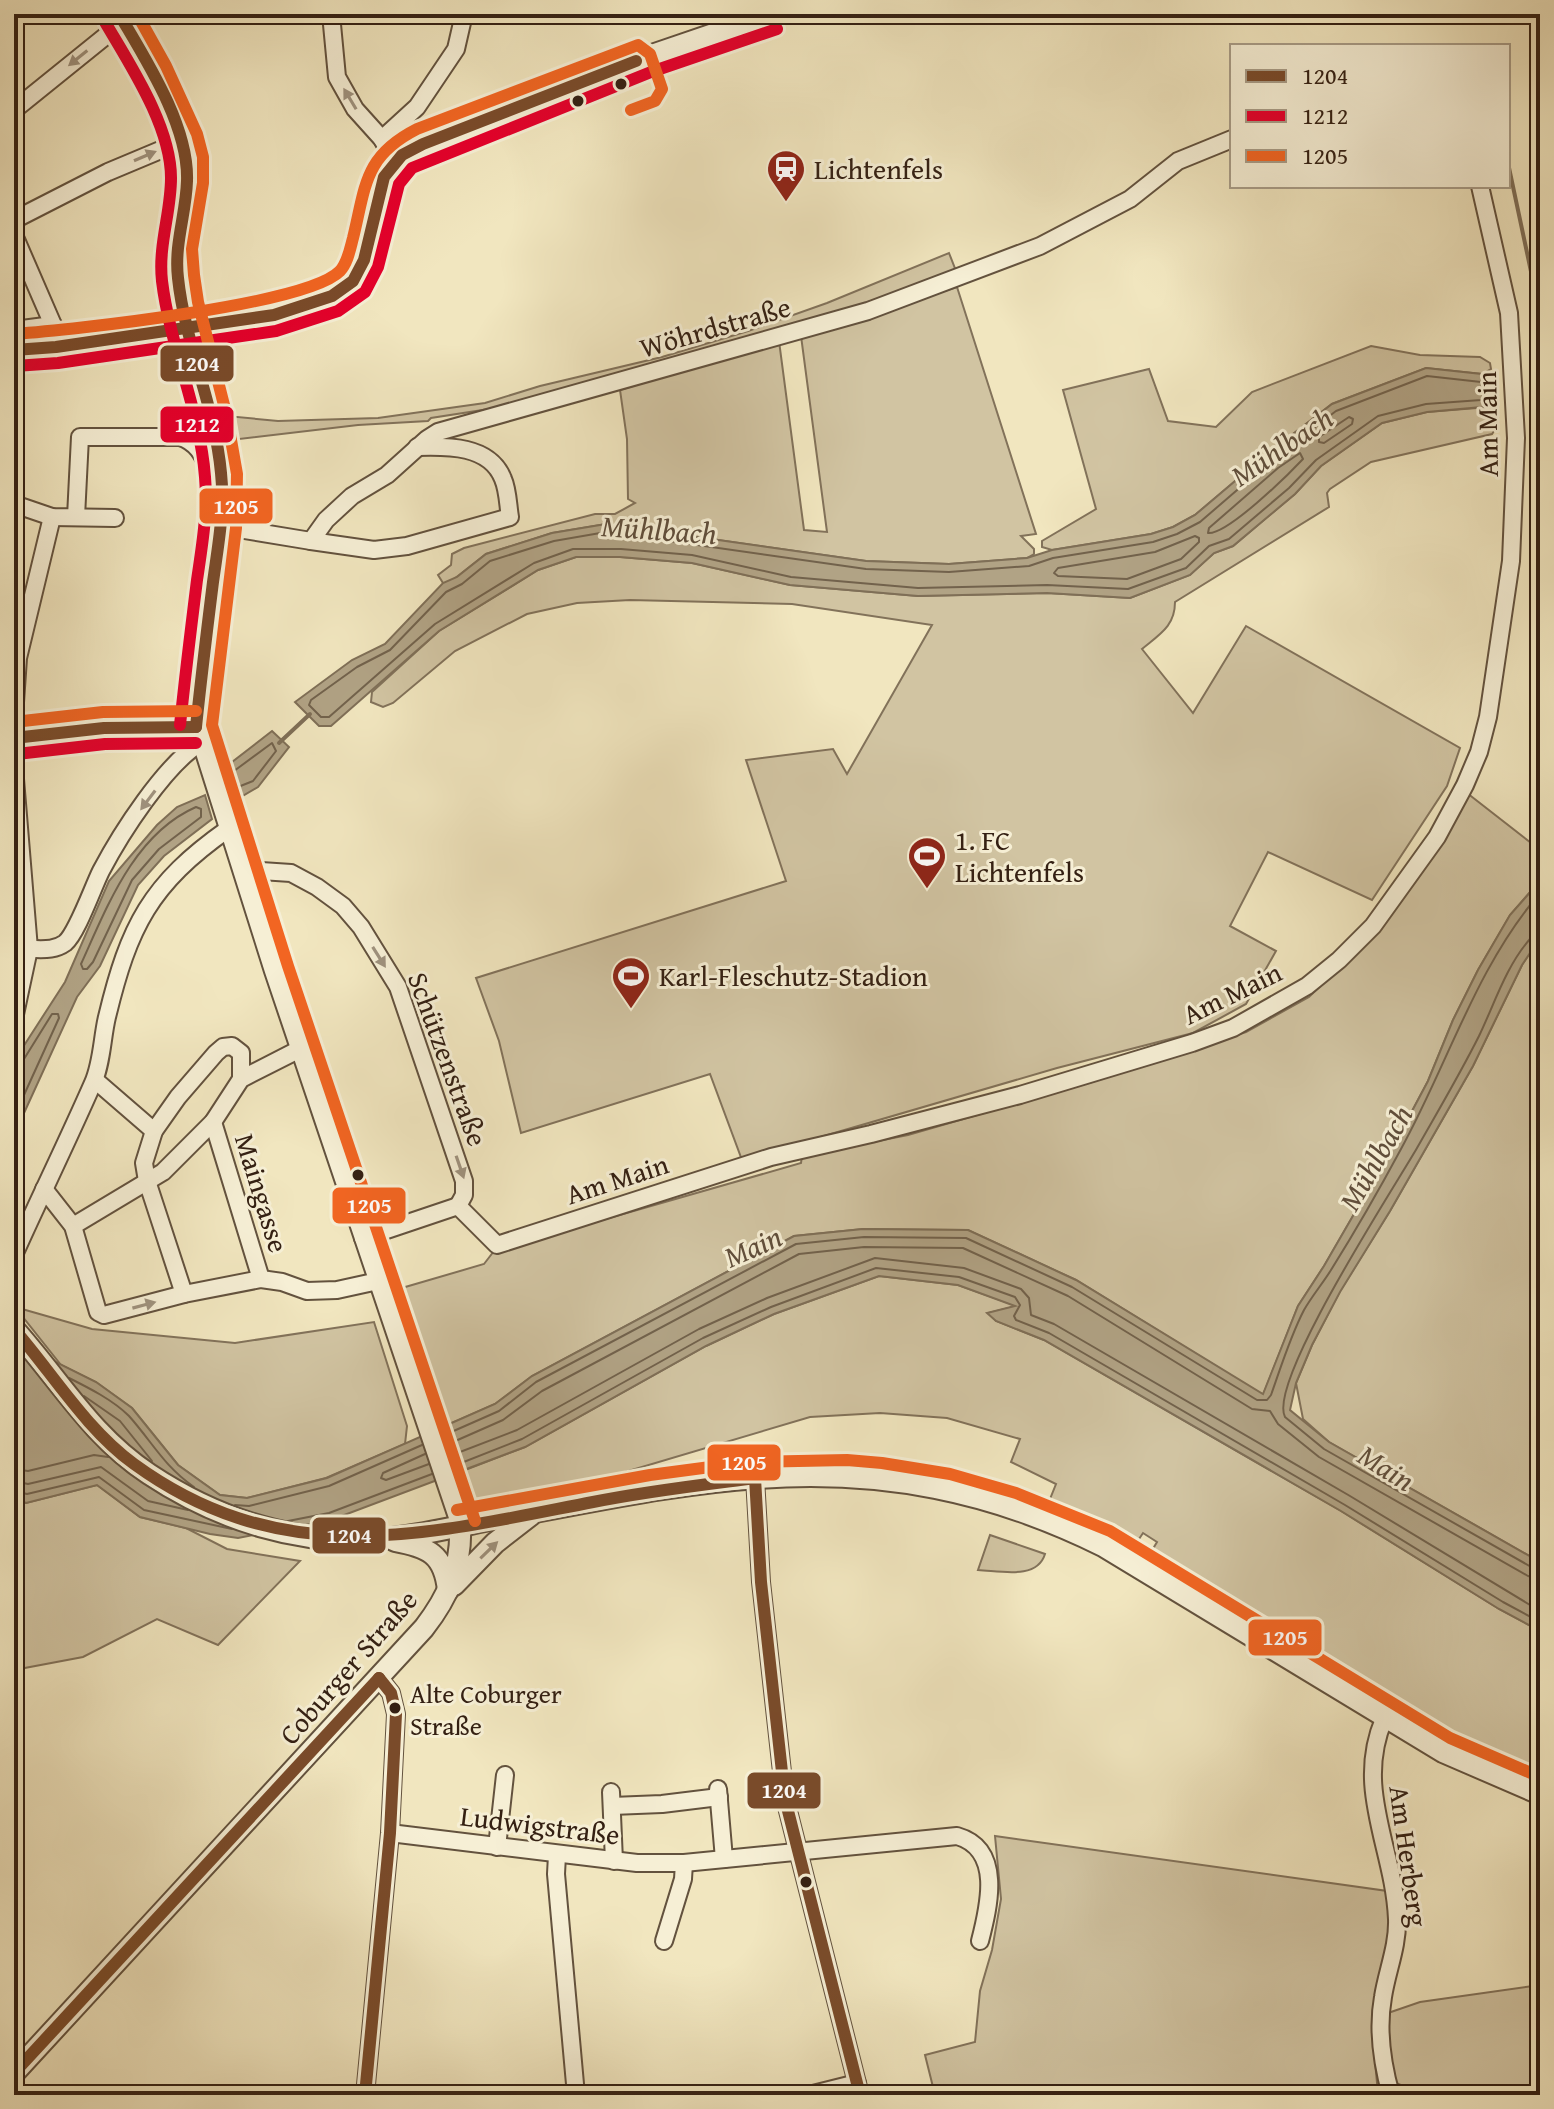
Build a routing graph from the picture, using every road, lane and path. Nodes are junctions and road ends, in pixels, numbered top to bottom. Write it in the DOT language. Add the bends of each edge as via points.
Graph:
graph roads {
  1 [pos="331,14"];
  2 [pos="464,14"];
  3 [pos="772,14"];
  4 [pos="121,18"];
  5 [pos="14,110"];
  6 [pos="382,139"];
  7 [pos="1230,140"];
  8 [pos="182,141"];
  9 [pos="395,162"];
  10 [pos="1480,188"];
  11 [pos="14,220"];
  12 [pos="14,235"];
  13 [pos="185,318"];
  14 [pos="53,325"];
  15 [pos="14,330"];
  16 [pos="56,347"];
  17 [pos="14,350"];
  18 [pos="212,421"];
  19 [pos="417,447"];
  20 [pos="221,475"];
  21 [pos="14,504"];
  22 [pos="52,517"];
  23 [pos="76,517"];
  24 [pos="115,518"];
  25 [pos="220,526"];
  26 [pos="311,541"];
  27 [pos="14,717"];
  28 [pos="198,735"];
  29 [pos="14,738"];
  30 [pos="14,767"];
  31 [pos="227,824"];
  32 [pos="244,875"];
  33 [pos="29,949"];
  34 [pos="14,1019"];
  35 [pos="300,1049"];
  36 [pos="241,1079"];
  37 [pos="95,1080"];
  38 [pos="213,1122"];
  39 [pos="154,1131"];
  40 [pos="147,1181"];
  41 [pos="44,1189"];
  42 [pos="458,1206"];
  43 [pos="73,1226"];
  44 [pos="363,1238"];
  45 [pos="14,1255"];
  46 [pos="261,1279"];
  47 [pos="378,1281"];
  48 [pos="184,1294"];
  49 [pos="14,1329"];
  50 [pos="755,1478"];
  51 [pos="534,1513"];
  52 [pos="460,1526"];
  53 [pos="384,1539"];
  54 [pos="448,1590"];
  55 [pos="379,1678"];
  56 [pos="1384,1719"];
  57 [pos="505,1775"];
  58 [pos="1540,1794"];
  59 [pos="390,1833"];
  60 [pos="497,1847"];
  61 [pos="799,1852"];
  62 [pos="557,1855"];
  63 [pos="724,1859"];
  64 [pos="614,1861"];
  65 [pos="684,1863"];
  66 [pos="664,1941"];
  67 [pos="980,1941"];
  68 [pos="14,2073"];
  69 [pos="858,2089"];
  70 [pos="365,2095"];
  71 [pos="576,2095"];
  72 [pos="809,2095"];
  73 [pos="1391,2095"];
  6 -- 1 [label="street, one-way" via="355,109 337,77"];
  2 -- 6 [label="street" via="456,49 417,107"];
  3 -- 9 [label="street" via="650,55 423,144"];
  4 -- 5 [label="street, one-way"];
  4 -- 8 [label="street"];
  6 -- 9 [label="street"];
  7 -- 19 [label="street, Wöhrdstraße" via="1178,161 1130,199 1026,251 868,311 438,432"];
  11 -- 8 [label="street, one-way"];
  8 -- 13 [label="street" via="187,182 176,248"];
  9 -- 16 [label="street" via="384,177 364,260 353,281 332,296 274,315"];
  10 -- 42 [label="street, Am Main" via="1509,313 1516,454 1511,561 1488,717 1479,752 1437,837 1373,926 1339,960 1307,986 1233,1028 1122,1066 771,1157 497,1245"];
  12 -- 14 [label="street"];
  14 -- 15 [label="street"];
  14 -- 16 [label="street"];
  16 -- 17 [label="street"];
  18 -- 20 [label="street, Coburger Straße"];
  19 -- 26 [label="street, Wöhrdstraße" via="387,475 352,496"];
  19 -- 26 [label="street" via="461,447 494,466 503,478 510,517 374,550"];
  20 -- 23 [label="street" via="211,472 200,450 180,437 80,437"];
  20 -- 25 [label="street, Coburger Straße"];
  21 -- 22 [label="street"];
  22 -- 23 [label="street"];
  22 -- 27 [label="street" via="18,658"];
  23 -- 24 [label="street"];
  25 -- 26 [label="street"];
  25 -- 28 [label="street, Coburger Straße"];
  28 -- 29 [label="street" via="96,728"];
  28 -- 31 [label="street, Coburger Straße"];
  28 -- 33 [label="street, one-way" via="121,836 69,938 54,949"];
  30 -- 33 [label="street"];
  31 -- 32 [label="street, Coburger Straße"];
  31 -- 37 [label="street" via="167,880 132,934 119,966"];
  32 -- 35 [label="street, Coburger Straße"];
  32 -- 42 [label="street, Schützenstraße, one-way" via="291,873 343,906 361,927 401,996 464,1181"];
  33 -- 34 [label="street"];
  35 -- 36 [label="street"];
  35 -- 44 [label="street, Coburger Straße"];
  36 -- 38 [label="street"];
  36 -- 39 [label="street" via="241,1053 223,1047"];
  37 -- 39 [label="street"];
  37 -- 41 [label="street"];
  38 -- 40 [label="street"];
  38 -- 46 [label="street, Maingasse"];
  39 -- 40 [label="street" via="144,1163"];
  40 -- 43 [label="street"];
  40 -- 48 [label="street"];
  41 -- 43 [label="street"];
  41 -- 45 [label="street"];
  42 -- 44 [label="street"];
  43 -- 48 [label="street, one-way" via="98,1312 104,1315"];
  44 -- 47 [label="street, Coburger Straße"];
  46 -- 47 [label="street" via="307,1291"];
  46 -- 48 [label="street"];
  47 -- 52 [label="street, Coburger Straße"];
  49 -- 53 [label="street" via="119,1452 201,1504 300,1536"];
  50 -- 51 [label="street"];
  50 -- 56 [label="street" via="881,1478 979,1498 1059,1525 1103,1546"];
  50 -- 61 [label="street" via="770,1674 785,1799"];
  51 -- 52 [label="street"];
  54 -- 51 [label="street, one-way"];
  52 -- 53 [label="street"];
  52 -- 54 [label="street, Coburger Straße" via="459,1560"];
  53 -- 54 [label="street" via="435,1555"];
  54 -- 55 [label="street, Coburger Straße" via="424,1628"];
  55 -- 59 [label="street" via="391,1693 396,1714"];
  55 -- 68 [label="street, Coburger Straße"];
  56 -- 58 [label="street" via="1443,1752"];
  56 -- 73 [label="street, Am Herberg" via="1371,1773 1396,1902 1396,1941 1381,2014 1383,2067"];
  57 -- 60 [label="street"];
  59 -- 60 [label="street, Ludwigstraße"];
  59 -- 70 [label="street"];
  60 -- 62 [label="street, Ludwigstraße"];
  61 -- 63 [label="street, Ludwigstraße"];
  61 -- 67 [label="street, Ludwigstraße" via="957,1836 972,1841 986,1859 989,1884"];
  61 -- 69 [label="street"];
  62 -- 64 [label="street, Ludwigstraße"];
  62 -- 71 [label="street"];
  63 -- 64 [label="street" via="718,1791 677,1803 611,1799"];
  63 -- 65 [label="street, Ludwigstraße"];
  64 -- 65 [label="street, Ludwigstraße"];
  65 -- 66 [label="street"];
  69 -- 72 [label="street"];
}
